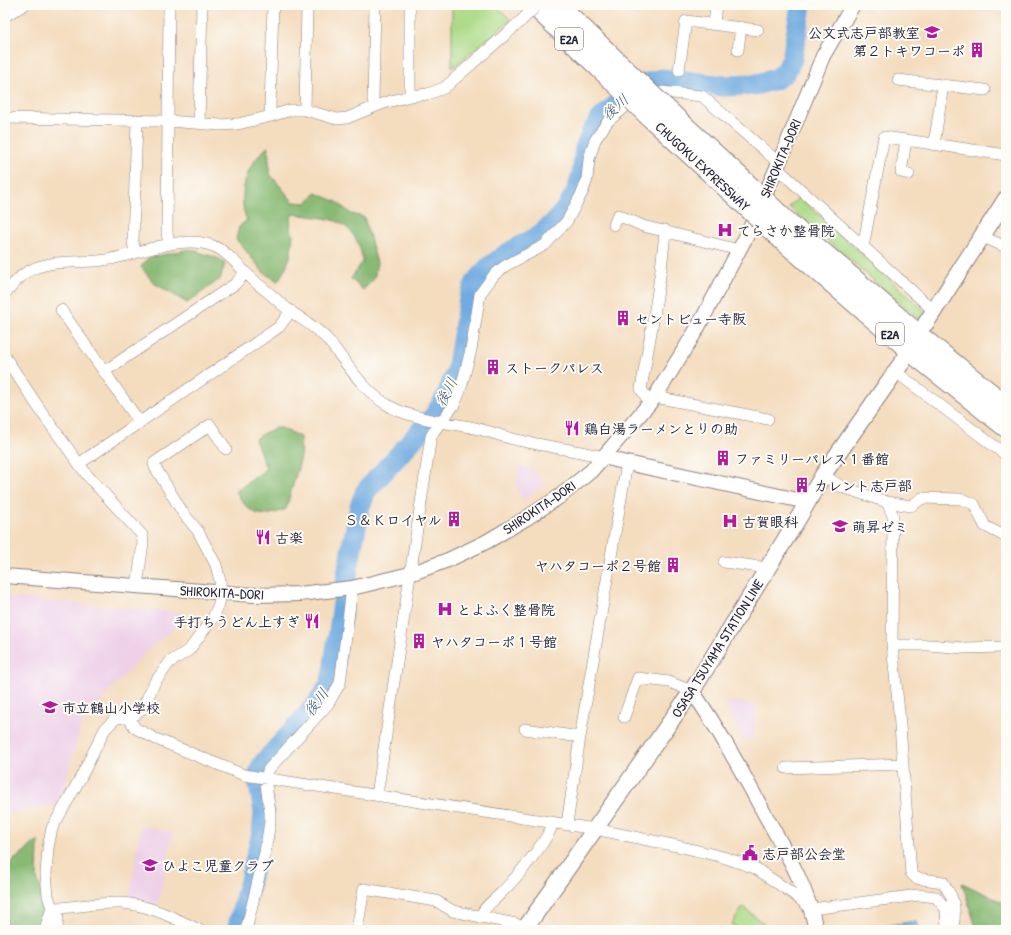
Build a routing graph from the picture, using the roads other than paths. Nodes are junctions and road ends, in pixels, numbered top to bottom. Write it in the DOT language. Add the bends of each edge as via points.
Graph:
graph roads {
  1 [pos="24,5"];
  2 [pos="169,5"];
  3 [pos="202,5"];
  4 [pos="273,5"];
  5 [pos="307,5"];
  6 [pos="375,5"];
  7 [pos="410,5"];
  8 [pos="534,5"];
  9 [pos="537,5"];
  10 [pos="558,5"];
  11 [pos="716,5"];
  12 [pos="853,5"];
  13 [pos="6,14"];
  14 [pos="714,24"];
  15 [pos="741,27"];
  16 [pos="758,30"];
  17 [pos="738,50"];
  18 [pos="613,69"];
  19 [pos="679,70"];
  20 [pos="898,80"];
  21 [pos="943,85"];
  22 [pos="985,90"];
  23 [pos="410,96"];
  24 [pos="374,106"];
  25 [pos="304,110"];
  26 [pos="272,116"];
  27 [pos="5,118"];
  28 [pos="137,121"];
  29 [pos="168,121"];
  30 [pos="199,122"];
  31 [pos="906,140"];
  32 [pos="934,145"];
  33 [pos="1006,155"];
  34 [pos="778,166"];
  35 [pos="909,174"];
  36 [pos="1006,199"];
  37 [pos="614,224"];
  38 [pos="781,228"];
  39 [pos="665,230"];
  40 [pos="981,236"];
  41 [pos="169,244"];
  42 [pos="863,247"];
  43 [pos="1006,247"];
  44 [pos="739,250"];
  45 [pos="135,252"];
  46 [pos="245,273"];
  47 [pos="5,293"];
  48 [pos="61,310"];
  49 [pos="291,311"];
  50 [pos="930,317"];
  51 [pos="5,357"];
  52 [pos="900,366"];
  53 [pos="105,371"];
  54 [pos="653,400"];
  55 [pos="1006,406"];
  56 [pos="768,419"];
  57 [pos="440,421"];
  58 [pos="140,423"];
  59 [pos="1006,427"];
  60 [pos="226,449"];
  61 [pos="1006,455"];
  62 [pos="604,457"];
  63 [pos="627,463"];
  64 [pos="80,464"];
  65 [pos="823,475"];
  66 [pos="807,502"];
  67 [pos="887,502"];
  68 [pos="1006,536"];
  69 [pos="724,562"];
  70 [pos="767,568"];
  71 [pos="410,574"];
  72 [pos="5,576"];
  73 [pos="137,586"];
  74 [pos="352,588"];
  75 [pos="221,593"];
  76 [pos="892,644"];
  77 [pos="1006,647"];
  78 [pos="692,691"];
  79 [pos="128,716"];
  80 [pos="624,717"];
  81 [pos="525,729"];
  82 [pos="580,737"];
  83 [pos="903,764"];
  84 [pos="786,768"];
  85 [pos="261,778"];
  86 [pos="377,795"];
  87 [pos="553,822"];
  88 [pos="567,824"];
  89 [pos="595,829"];
  90 [pos="55,908"];
  91 [pos="812,909"];
  92 [pos="480,917"];
  93 [pos="524,929"];
  94 [pos="45,930"];
  95 [pos="57,930"];
  96 [pos="199,930"];
  97 [pos="246,930"];
  98 [pos="359,930"];
  99 [pos="816,930"];
  100 [pos="947,930"];
  101 [pos="951,930"];
  1 -- 13 [label="street"];
  2 -- 29 [label="street"];
  3 -- 30 [label="street"];
  4 -- 26 [label="street" via="270,109"];
  5 -- 25 [label="street"];
  6 -- 24 [label="street"];
  7 -- 23 [label="street"];
  8 -- 18 [label="highway, CHUGOKU EXPRESSWAY / E2A"];
  9 -- 23 [label="street, bridge" via="521,22 444,88 428,94"];
  10 -- 18 [label="highway, CHUGOKU EXPRESSWAY / E2A"];
  11 -- 14 [label="street"];
  12 -- 34 [label="street, SHIROKITA-DORI" via="823,56"];
  14 -- 15 [label="street"];
  14 -- 19 [label="street" via="686,20"];
  15 -- 16 [label="street"];
  15 -- 17 [label="street"];
  18 -- 38 [label="highway, CHUGOKU EXPRESSWAY / E2A, bridge"];
  20 -- 21 [label="street"];
  21 -- 22 [label="street"];
  21 -- 32 [label="street"];
  23 -- 24 [label="street"];
  24 -- 25 [label="street" via="347,118 337,119"];
  25 -- 26 [label="street" via="291,110"];
  26 -- 30 [label="street" via="238,124"];
  27 -- 28 [label="street"];
  28 -- 29 [label="street"];
  28 -- 45 [label="street"];
  29 -- 30 [label="street"];
  29 -- 41 [label="street"];
  31 -- 32 [label="street"];
  31 -- 35 [label="street" via="901,172"];
  31 -- 42 [label="street" via="884,137"];
  32 -- 33 [label="street"];
  34 -- 42 [label="street"];
  34 -- 44 [label="street, SHIROKITA-DORI"];
  34 -- 57 [label="street" via="702,96 662,92 625,107 608,121 595,140 584,191 567,221 545,245 505,266 494,275 480,294 471,350 460,391 454,404"];
  36 -- 40 [label="main road"];
  37 -- 39 [label="street" via="618,215 643,226"];
  38 -- 55 [label="highway, CHUGOKU EXPRESSWAY / E2A"];
  38 -- 59 [label="highway, CHUGOKU EXPRESSWAY / E2A" via="913,352"];
  39 -- 44 [label="street"];
  39 -- 54 [label="street" via="659,286 642,389"];
  40 -- 43 [label="street"];
  40 -- 50 [label="main road"];
  41 -- 45 [label="street"];
  41 -- 46 [label="street" via="192,242 220,249"];
  42 -- 50 [label="street"];
  44 -- 54 [label="street, SHIROKITA-DORI" via="697,329"];
  45 -- 47 [label="street" via="112,259 60,262 42,266 16,280"];
  46 -- 49 [label="street"];
  46 -- 53 [label="street" via="235,284"];
  48 -- 53 [label="street"];
  49 -- 57 [label="street" via="327,339 362,384 390,407"];
  49 -- 58 [label="street" via="279,327"];
  51 -- 64 [label="street"];
  52 -- 61 [label="street"];
  52 -- 65 [label="main road, OSASA TSUYAMA STATION LINE"];
  53 -- 58 [label="street"];
  54 -- 56 [label="street"];
  54 -- 62 [label="street, SHIROKITA-DORI"];
  57 -- 62 [label="street"];
  57 -- 71 [label="street" via="431,436"];
  58 -- 64 [label="street"];
  60 -- 75 [label="street" via="210,425 154,463 183,513 198,531 216,565"];
  62 -- 63 [label="street"];
  62 -- 71 [label="street, SHIROKITA-DORI" via="559,497 525,520 448,560"];
  63 -- 66 [label="street"];
  63 -- 82 [label="street"];
  64 -- 73 [label="street" via="142,536"];
  65 -- 66 [label="main road, OSASA TSUYAMA STATION LINE"];
  65 -- 67 [label="street" via="842,487"];
  66 -- 70 [label="main road, OSASA TSUYAMA STATION LINE"];
  67 -- 68 [label="street" via="911,506 922,498 961,499 974,504 985,526"];
  67 -- 76 [label="street" via="892,516"];
  69 -- 70 [label="street"];
  70 -- 78 [label="main road, OSASA TSUYAMA STATION LINE"];
  71 -- 74 [label="street, SHIROKITA-DORI"];
  71 -- 86 [label="street"];
  72 -- 73 [label="street, SHIROKITA-DORI"];
  73 -- 75 [label="street, SHIROKITA-DORI"];
  74 -- 75 [label="street, SHIROKITA-DORI" via="299,594"];
  74 -- 85 [label="street" via="340,683 328,704"];
  75 -- 79 [label="street" via="220,604 213,618 189,650 170,662 155,682 142,709"];
  76 -- 77 [label="street" via="963,648"];
  76 -- 83 [label="street"];
  78 -- 80 [label="street" via="669,682 638,678"];
  78 -- 89 [label="main road, OSASA TSUYAMA STATION LINE"];
  78 -- 91 [label="street" via="741,769 798,875"];
  79 -- 85 [label="street" via="134,728 156,739 244,775"];
  79 -- 90 [label="street" via="115,719 105,729 52,828 46,874 48,896"];
  81 -- 82 [label="street"];
  82 -- 88 [label="street"];
  83 -- 84 [label="street"];
  83 -- 101 [label="street" via="911,873 916,878 942,882 951,896 954,911 954,926"];
  85 -- 86 [label="street"];
  85 -- 97 [label="street" via="270,822"];
  86 -- 87 [label="street"];
  87 -- 88 [label="street"];
  87 -- 92 [label="street" via="551,830 525,867 482,911"];
  88 -- 89 [label="street"];
  89 -- 91 [label="street" via="709,853 755,868"];
  89 -- 93 [label="main road, OSASA TSUYAMA STATION LINE"];
  90 -- 94 [label="street"];
  90 -- 95 [label="street"];
  90 -- 96 [label="street" via="121,903 160,912"];
  91 -- 99 [label="street"];
  91 -- 100 [label="street" via="919,895 936,898 946,909"];
  92 -- 93 [label="street" via="516,924"];
  92 -- 98 [label="street" via="453,911 436,901 364,889"];
}
